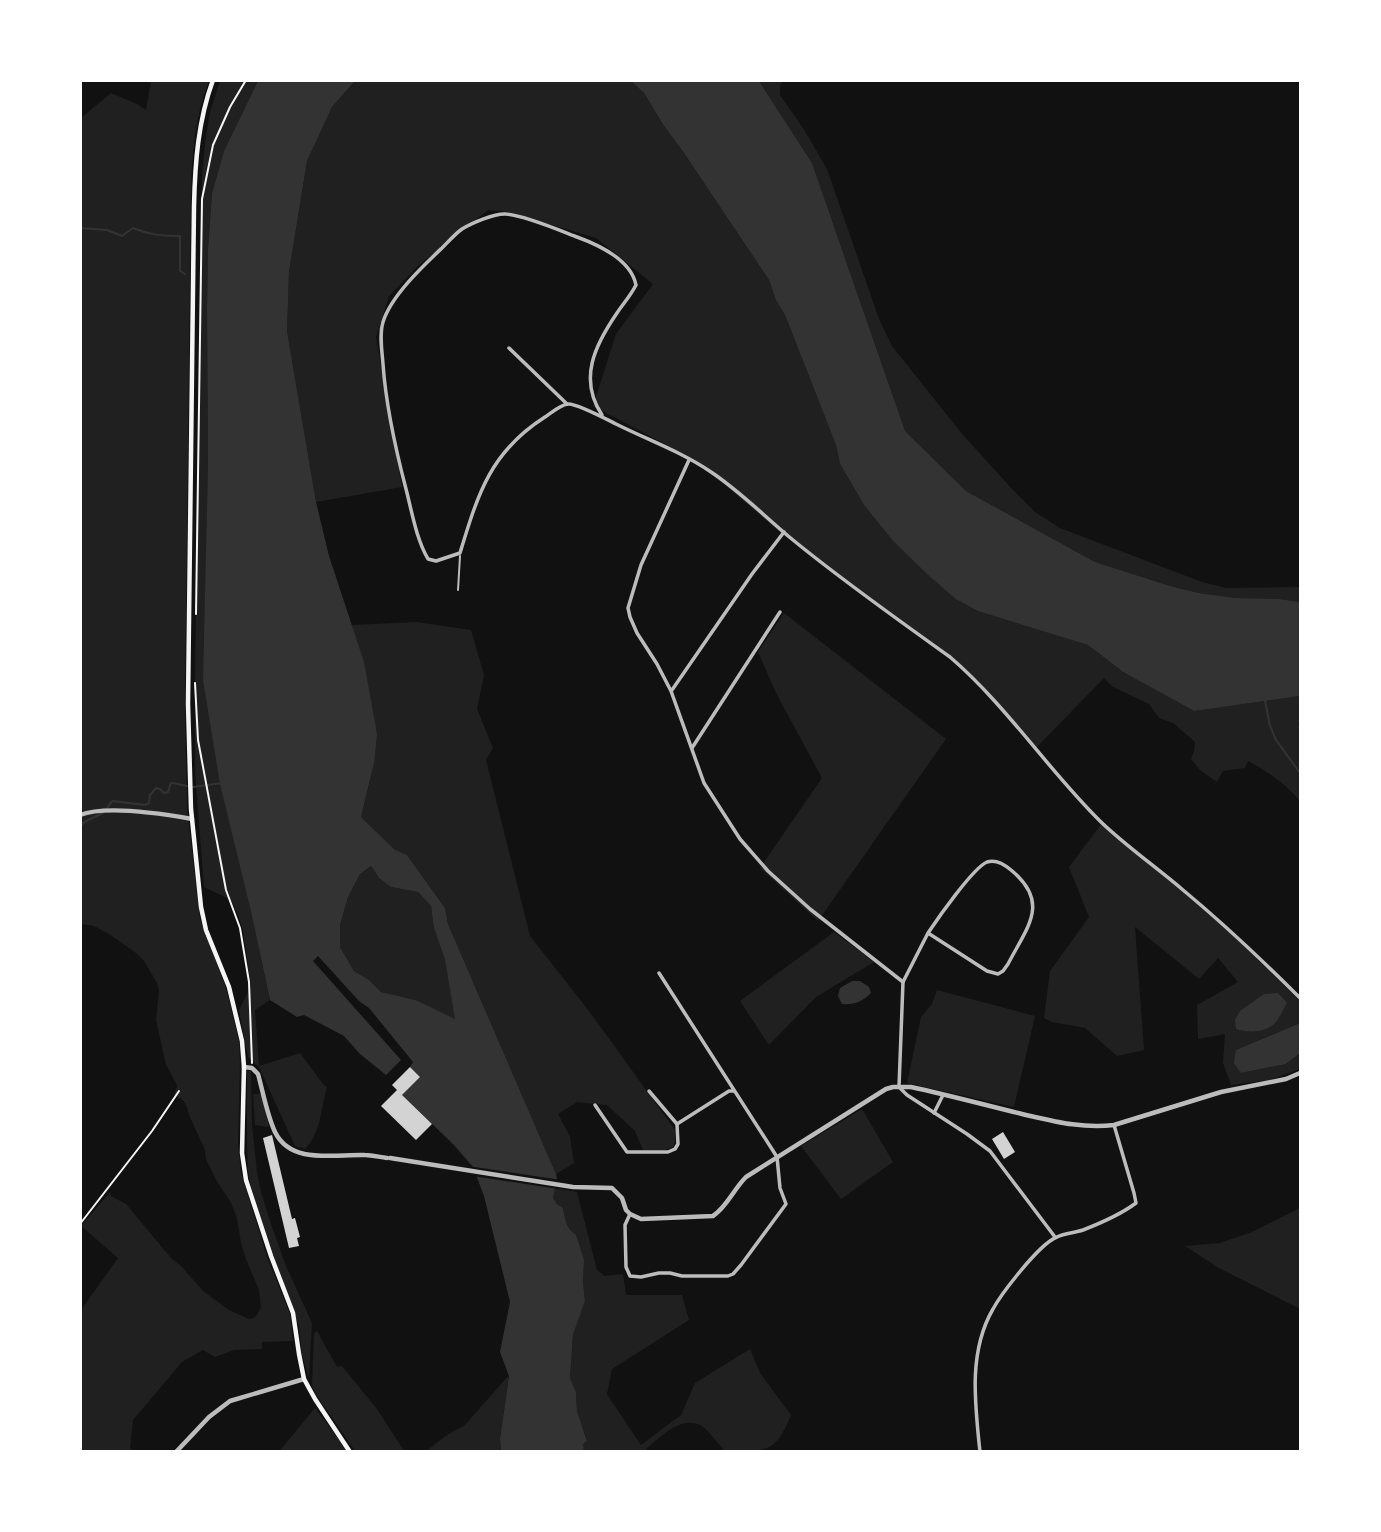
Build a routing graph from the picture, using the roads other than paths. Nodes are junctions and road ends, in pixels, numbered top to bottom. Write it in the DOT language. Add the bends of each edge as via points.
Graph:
graph roads {
  1 [pos="213,80"];
  2 [pos="509,348"];
  3 [pos="567,404"];
  4 [pos="601,415"];
  5 [pos="689,460"];
  6 [pos="784,532"];
  7 [pos="460,553"];
  8 [pos="458,590"];
  9 [pos="780,612"];
  10 [pos="671,691"];
  11 [pos="692,749"];
  12 [pos="80,815"];
  13 [pos="192,819"];
  14 [pos="928,933"];
  15 [pos="659,973"];
  16 [pos="903,982"];
  17 [pos="1300,998"];
  18 [pos="244,1067"];
  19 [pos="1300,1073"];
  20 [pos="899,1087"];
  21 [pos="734,1090"];
  22 [pos="649,1091"];
  23 [pos="943,1095"];
  24 [pos="595,1105"];
  25 [pos="934,1113"];
  26 [pos="677,1124"];
  27 [pos="1114,1125"];
  28 [pos="777,1157"];
  29 [pos="630,1214"];
  30 [pos="1055,1237"];
  31 [pos="304,1378"];
  32 [pos="176,1451"];
  33 [pos="350,1451"];
  34 [pos="980,1451"];
  1 -- 13 [label="main road" via="200,129 195,191 189,677"];
  2 -- 3 [label="street"];
  3 -- 4 [label="street"];
  3 -- 7 [label="street" via="517,437 504,452 485,482"];
  4 -- 5 [label="street"];
  4 -- 7 [label="street" via="591,395 591,365 597,346 636,285 635,279 606,250 519,216 489,217 461,229 404,288 383,320 380,335 392,432 419,540 432,561"];
  5 -- 6 [label="street" via="727,483"];
  5 -- 10 [label="street" via="641,565 628,608"];
  6 -- 10 [label="street"];
  6 -- 17 [label="street" via="963,668 1102,823 1234,933"];
  7 -- 8 [label="lane"];
  9 -- 11 [label="street"];
  10 -- 11 [label="street"];
  11 -- 16 [label="street" via="714,800 757,859 810,909"];
  12 -- 13 [label="street" via="109,811"];
  13 -- 18 [label="main road" via="203,918 235,1008"];
  14 -- 14 [label="street" via="998,974 1032,917 1031,892 1004,864 985,863"];
  14 -- 16 [label="street"];
  15 -- 21 [label="street"];
  16 -- 20 [label="street"];
  18 -- 29 [label="street" via="258,1074 275,1132 294,1151 312,1156 365,1155 612,1188"];
  18 -- 31 [label="main road" via="246,1180 293,1313"];
  19 -- 27 [label="street"];
  20 -- 23 [label="street"];
  20 -- 25 [label="street"];
  20 -- 28 [label="street" via="886,1089"];
  21 -- 26 [label="street"];
  21 -- 28 [label="street"];
  22 -- 26 [label="street"];
  23 -- 25 [label="street"];
  23 -- 27 [label="street" via="1081,1126"];
  24 -- 26 [label="street" via="627,1152 675,1149"];
  25 -- 30 [label="street" via="990,1151"];
  27 -- 30 [label="street" via="1136,1203 1081,1230"];
  28 -- 29 [label="street" via="736,1186 713,1216 641,1219"];
  28 -- 29 [label="street" via="786,1204 728,1276 630,1276 625,1225"];
  30 -- 34 [label="street" via="1014,1279 985,1325 975,1372"];
  31 -- 32 [label="street" via="230,1401"];
  31 -- 33 [label="main road"];
}
